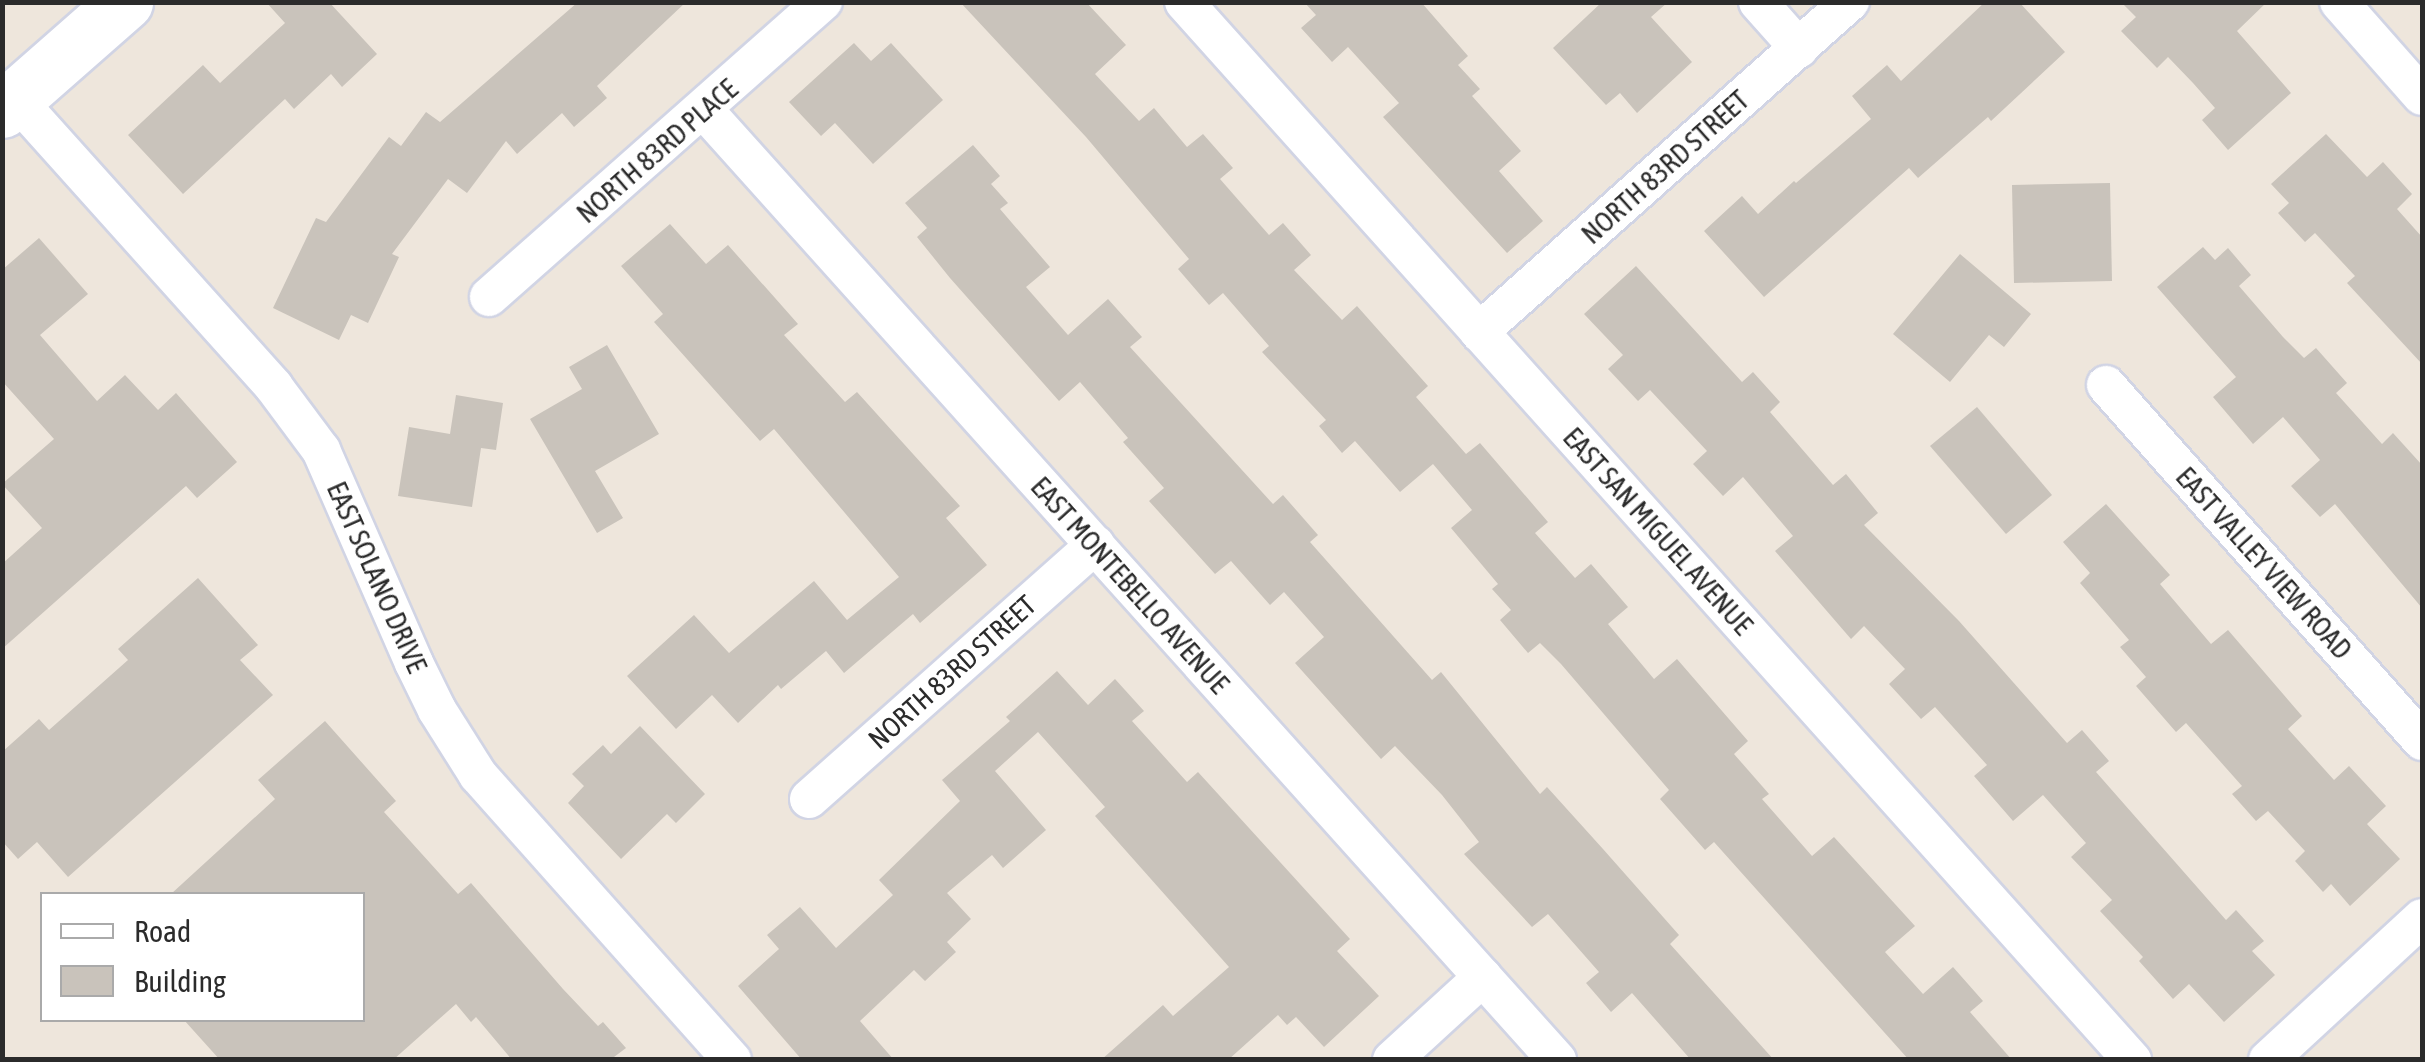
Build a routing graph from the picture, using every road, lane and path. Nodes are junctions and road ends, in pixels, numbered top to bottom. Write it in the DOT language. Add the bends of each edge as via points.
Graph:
graph roads {
  1 [pos="125,2"];
  2 [pos="823,2"];
  3 [pos="1184,2"];
  4 [pos="1758,2"];
  5 [pos="1850,2"];
  6 [pos="2339,2"];
  7 [pos="1799,48"];
  8 [pos="2422,96"];
  9 [pos="9,104"];
  10 [pos="704,110"];
  11 [pos="489,298"];
  12 [pos="1479,332"];
  13 [pos="2106,385"];
  14 [pos="1095,545"];
  15 [pos="2422,741"];
  16 [pos="809,800"];
  17 [pos="2422,918"];
  18 [pos="1483,977"];
  19 [pos="732,1060"];
  20 [pos="1392,1060"];
  21 [pos="1557,1060"];
  22 [pos="2132,1060"];
  23 [pos="2268,1060"];
  1 -- 9 [label="street"];
  2 -- 10 [label="street, NORTH 83RD PLACE"];
  3 -- 12 [label="street, EAST SAN MIGUEL AVENUE"];
  4 -- 7 [label="street"];
  5 -- 7 [label="street, NORTH 83RD STREET"];
  6 -- 8 [label="street"];
  7 -- 12 [label="street, NORTH 83RD STREET"];
  9 -- 19 [label="street, EAST SOLANO DRIVE" via="274,387 321,450 422,679 478,775"];
  10 -- 11 [label="street, NORTH 83RD PLACE"];
  10 -- 14 [label="street, EAST MONTEBELLO AVENUE"];
  12 -- 22 [label="street, EAST SAN MIGUEL AVENUE"];
  13 -- 15 [label="street, EAST VALLEY VIEW ROAD"];
  14 -- 16 [label="street, NORTH 83RD STREET"];
  14 -- 18 [label="street, EAST MONTEBELLO AVENUE"];
  17 -- 23 [label="street"];
  18 -- 20 [label="street"];
  18 -- 21 [label="street, EAST MONTEBELLO AVENUE"];
}
